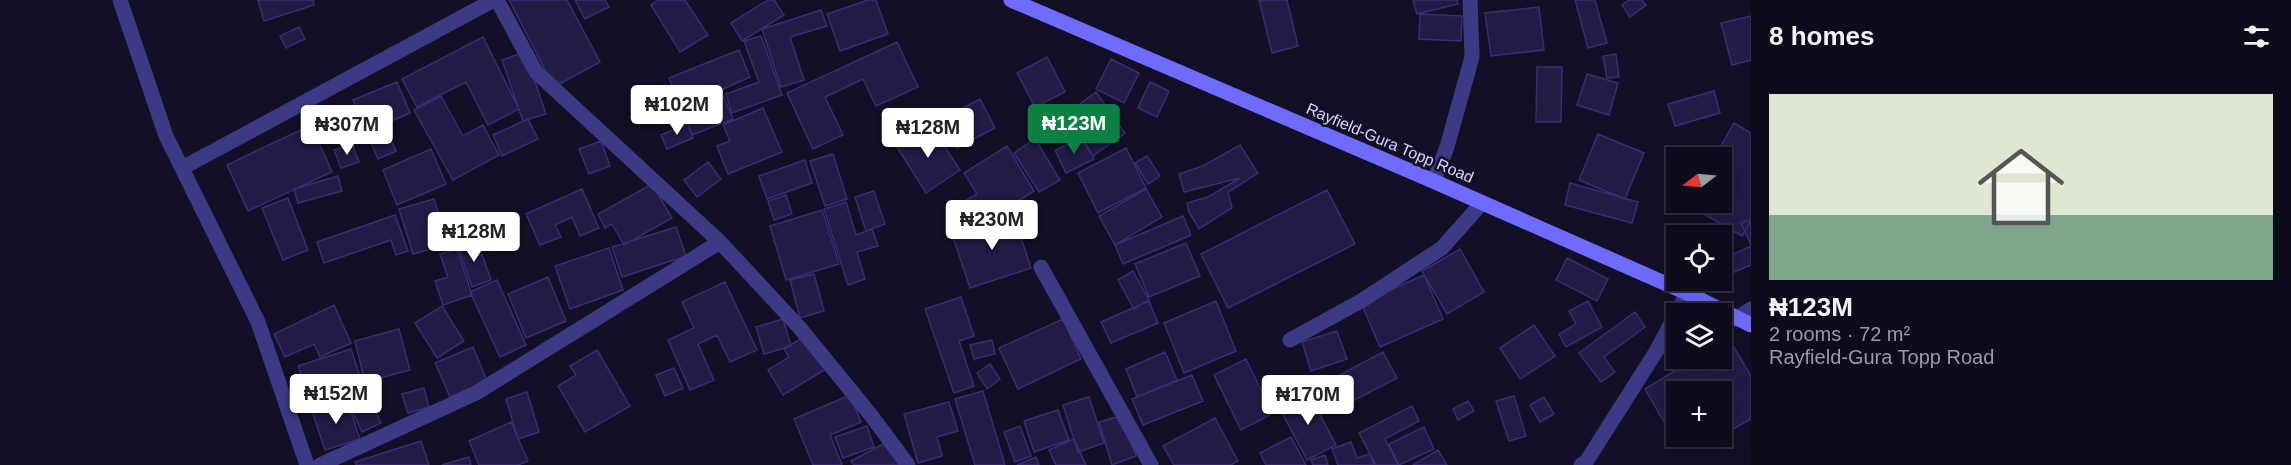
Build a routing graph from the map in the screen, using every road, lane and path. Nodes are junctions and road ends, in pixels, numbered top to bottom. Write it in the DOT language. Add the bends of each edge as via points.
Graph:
graph roads {
  1 [pos="120,0"];
  2 [pos="496,0"];
  3 [pos="1011,0"];
  4 [pos="1470,0"];
  5 [pos="182,168"];
  6 [pos="1434,182"];
  7 [pos="1482,203"];
  8 [pos="720,242"];
  9 [pos="1041,267"];
  10 [pos="1687,293"];
  11 [pos="1751,309"];
  12 [pos="1737,319"];
  13 [pos="1751,325"];
  14 [pos="1290,340"];
  15 [pos="1584,464"];
  16 [pos="307,465"];
  17 [pos="320,465"];
  18 [pos="908,465"];
  19 [pos="1151,465"];
  1 -- 5 [label="street" via="166,136"];
  2 -- 5 [label="street"];
  2 -- 8 [label="street" via="536,72"];
  3 -- 6 [label="street, Rayfield-Gura Topp Road"];
  4 -- 6 [label="street" via="1472,57"];
  5 -- 16 [label="street" via="258,322"];
  6 -- 7 [label="street, Rayfield-Gura Topp Road"];
  7 -- 10 [label="street, Rayfield-Gura Topp Road"];
  7 -- 14 [label="street" via="1442,248 1361,301"];
  8 -- 17 [label="street" via="476,393"];
  8 -- 18 [label="street" via="799,327"];
  9 -- 19 [label="street"];
  10 -- 12 [label="street, Rayfield-Gura Topp Road"];
  10 -- 15 [label="street" via="1657,350"];
  11 -- 12 [label="street"];
  12 -- 13 [label="street, Rayfield-Gura Topp Road"];
}
